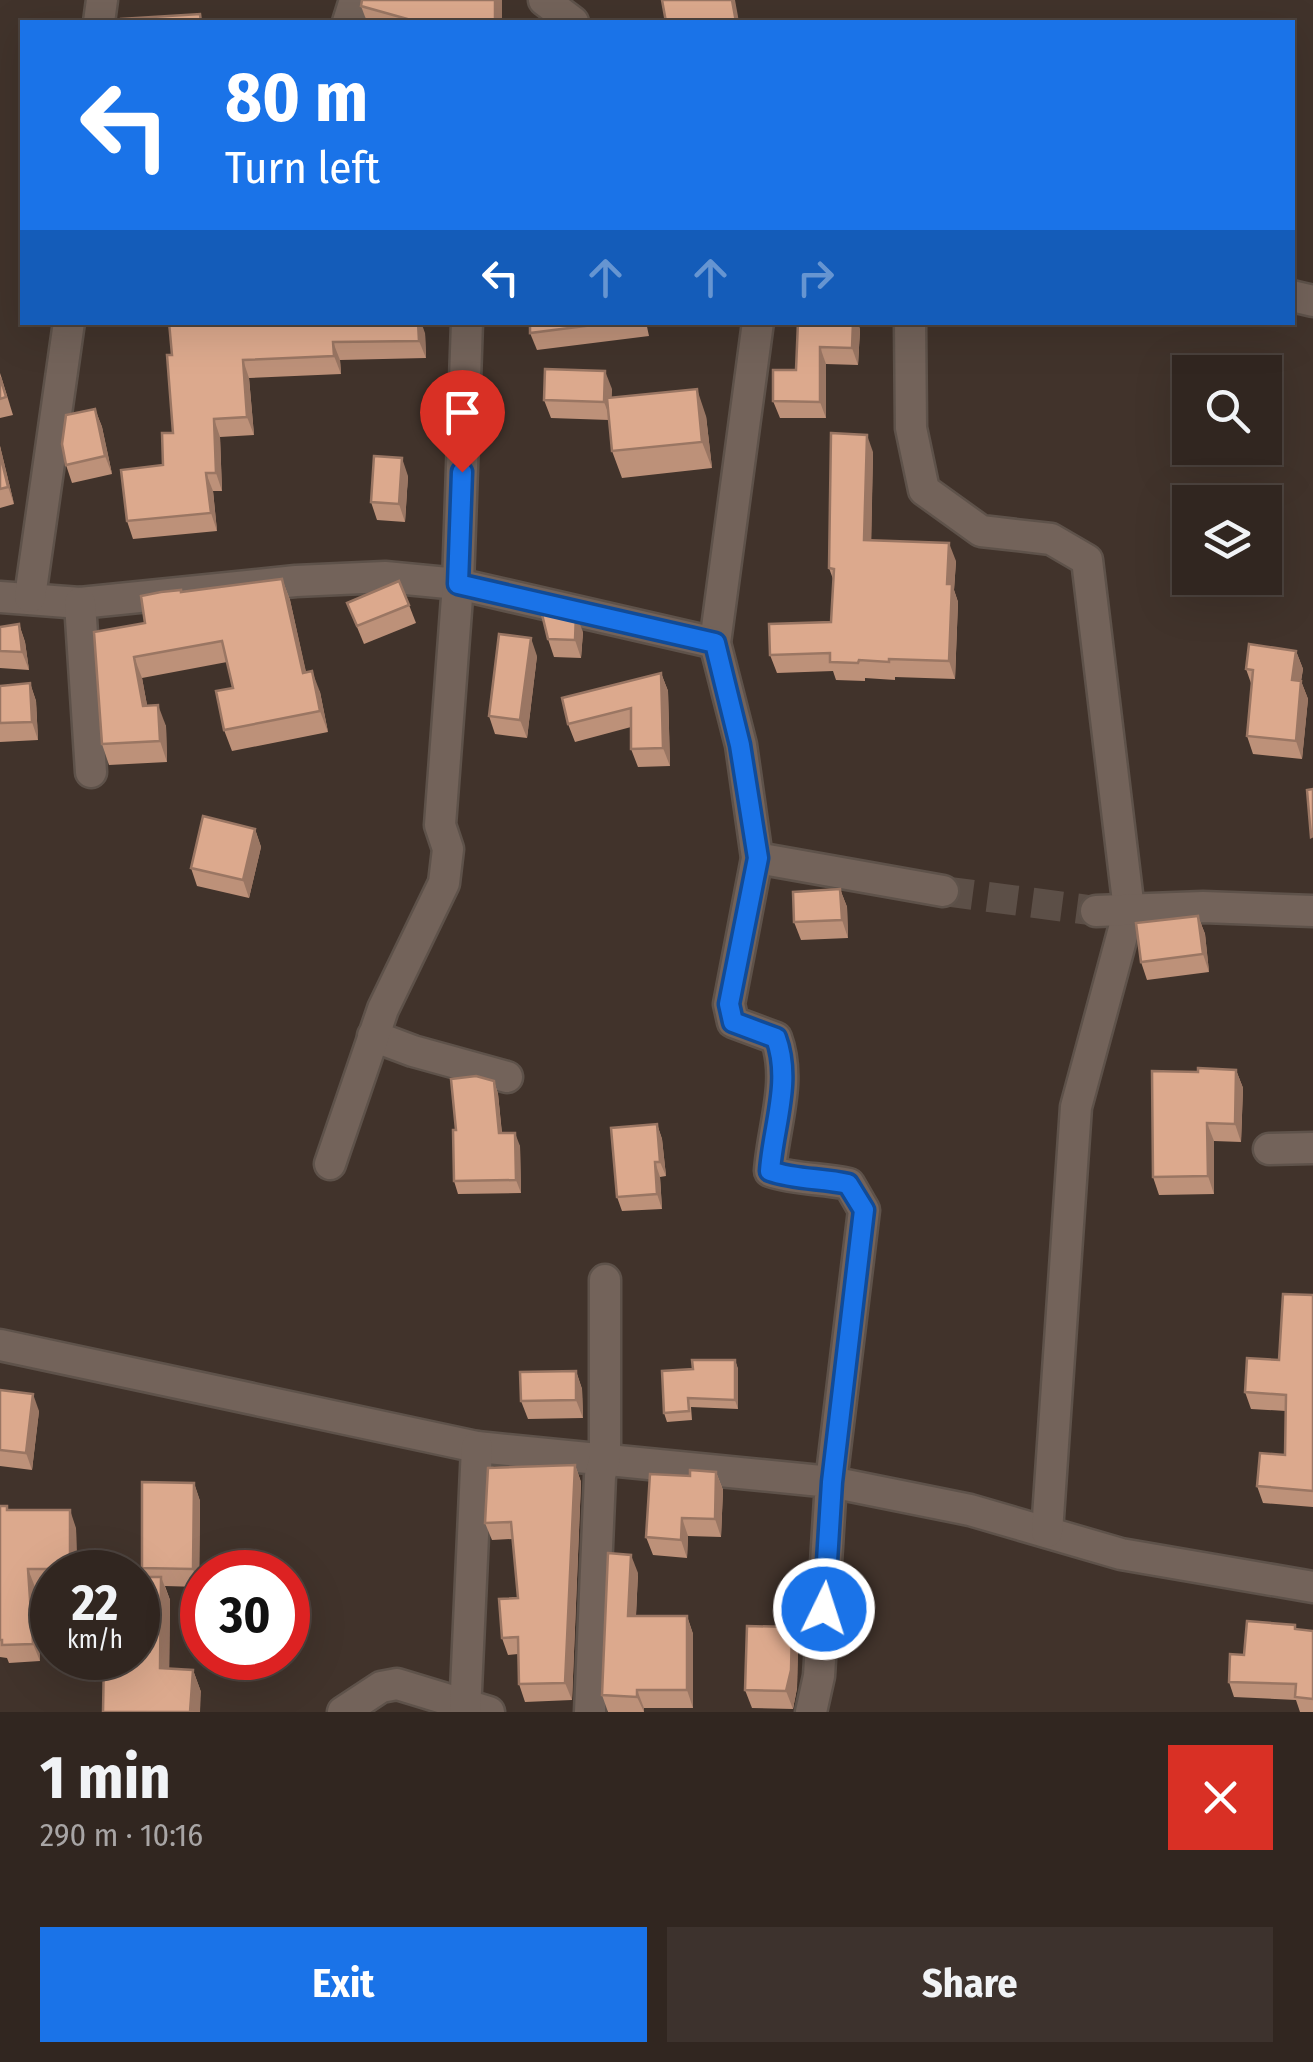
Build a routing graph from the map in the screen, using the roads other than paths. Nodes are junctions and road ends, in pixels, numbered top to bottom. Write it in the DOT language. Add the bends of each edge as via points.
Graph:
graph roads {
  1 [pos="544,0"];
  2 [pos="569,20"];
  3 [pos="68,325"];
  4 [pos="467,325"];
  5 [pos="758,325"];
  6 [pos="910,325"];
  7 [pos="458,584"];
  8 [pos="15,597"];
  9 [pos="80,603"];
  10 [pos="715,643"];
  11 [pos="91,772"];
  12 [pos="758,858"];
  13 [pos="942,891"];
  14 [pos="1096,910"];
  15 [pos="1129,910"];
  16 [pos="1313,911"];
  17 [pos="373,1036"];
  18 [pos="507,1077"];
  19 [pos="1270,1148"];
  20 [pos="1313,1148"];
  21 [pos="330,1164"];
  22 [pos="605,1280"];
  23 [pos="0,1345"];
  24 [pos="476,1447"];
  25 [pos="605,1458"];
  26 [pos="832,1482"];
  27 [pos="1047,1532"];
  28 [pos="1313,1587"];
  29 [pos="473,1709"];
  30 [pos="344,1712"];
  31 [pos="590,1712"];
  32 [pos="811,1712"];
  1 -- 2 [label="street"];
  3 -- 8 [label="street"];
  4 -- 7 [label="street"];
  5 -- 10 [label="street"];
  6 -- 15 [label="street" via="911,428 924,490 981,531 1051,539 1087,560"];
  7 -- 9 [label="street" via="385,577 296,580"];
  7 -- 10 [label="street"];
  7 -- 17 [label="street" via="440,825 448,849 444,883"];
  8 -- 9 [label="street"];
  9 -- 11 [label="street"];
  10 -- 12 [label="street"];
  12 -- 13 [label="street"];
  12 -- 26 [label="street" via="729,1004 733,1022 776,1038 783,1058 770,1171 848,1184 864,1210"];
  14 -- 15 [label="street"];
  15 -- 16 [label="street"];
  15 -- 27 [label="street" via="1076,1107"];
  17 -- 18 [label="street"];
  17 -- 21 [label="street"];
  19 -- 20 [label="street"];
  22 -- 25 [label="street"];
  23 -- 24 [label="street"];
  24 -- 25 [label="street"];
  24 -- 29 [label="street"];
  25 -- 26 [label="street"];
  25 -- 31 [label="street"];
  26 -- 27 [label="street"];
  26 -- 32 [label="street"];
  27 -- 28 [label="street" via="1120,1554"];
  29 -- 30 [label="street" via="388,1684"];
}
